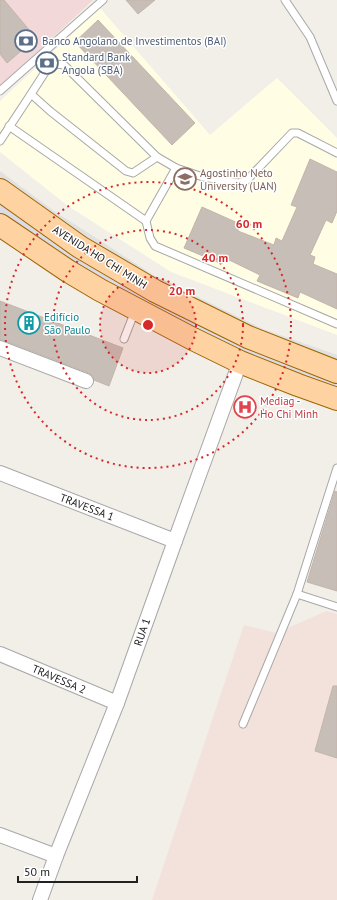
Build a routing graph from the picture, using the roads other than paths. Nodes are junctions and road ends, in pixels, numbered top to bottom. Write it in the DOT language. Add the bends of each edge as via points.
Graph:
graph roads {
  1 [pos="103,0"];
  2 [pos="285,0"];
  3 [pos="0,91"];
  4 [pos="31,94"];
  5 [pos="337,101"];
  6 [pos="9,126"];
  7 [pos="0,132"];
  8 [pos="0,141"];
  9 [pos="337,153"];
  10 [pos="157,157"];
  11 [pos="176,168"];
  12 [pos="0,190"];
  13 [pos="146,221"];
  14 [pos="0,225"];
  15 [pos="136,309"];
  16 [pos="337,324"];
  17 [pos="124,339"];
  18 [pos="0,348"];
  19 [pos="240,362"];
  20 [pos="337,372"];
  21 [pos="86,381"];
  22 [pos="337,399"];
  23 [pos="337,468"];
  24 [pos="0,474"];
  25 [pos="175,541"];
  26 [pos="297,594"];
  27 [pos="337,606"];
  28 [pos="0,654"];
  29 [pos="117,703"];
  30 [pos="243,724"];
  31 [pos="0,835"];
  32 [pos="56,856"];
  33 [pos="40,900"];
  1 -- 3 [label="lane"];
  2 -- 5 [label="lane" via="310,37"];
  4 -- 6 [label="lane"];
  4 -- 10 [label="lane" via="126,171 133,173"];
  4 -- 10 [label="lane" via="49,66 64,65"];
  6 -- 7 [label="lane"];
  6 -- 8 [label="lane"];
  6 -- 13 [label="lane"];
  9 -- 11 [label="lane" via="298,133 292,133 247,180 238,183 203,177"];
  10 -- 11 [label="lane"];
  11 -- 13 [label="lane"];
  12 -- 20 [label="main road, AVENIDA HO CHI MINH" via="80,247 155,291 248,337"];
  13 -- 16 [label="lane" via="155,246"];
  14 -- 15 [label="main road" via="81,279"];
  15 -- 17 [label="lane"];
  15 -- 19 [label="main road"];
  18 -- 21 [label="street"];
  19 -- 22 [label="main road"];
  19 -- 25 [label="street, RUA 1"];
  23 -- 26 [label="lane"];
  24 -- 25 [label="street, TRAVESSA 1"];
  25 -- 29 [label="street, RUA 1"];
  26 -- 27 [label="lane"];
  26 -- 30 [label="lane"];
  28 -- 29 [label="street, TRAVESSA 2"];
  29 -- 32 [label="street, RUA 1"];
  31 -- 32 [label="street"];
  32 -- 33 [label="street, RUA 1"];
}
